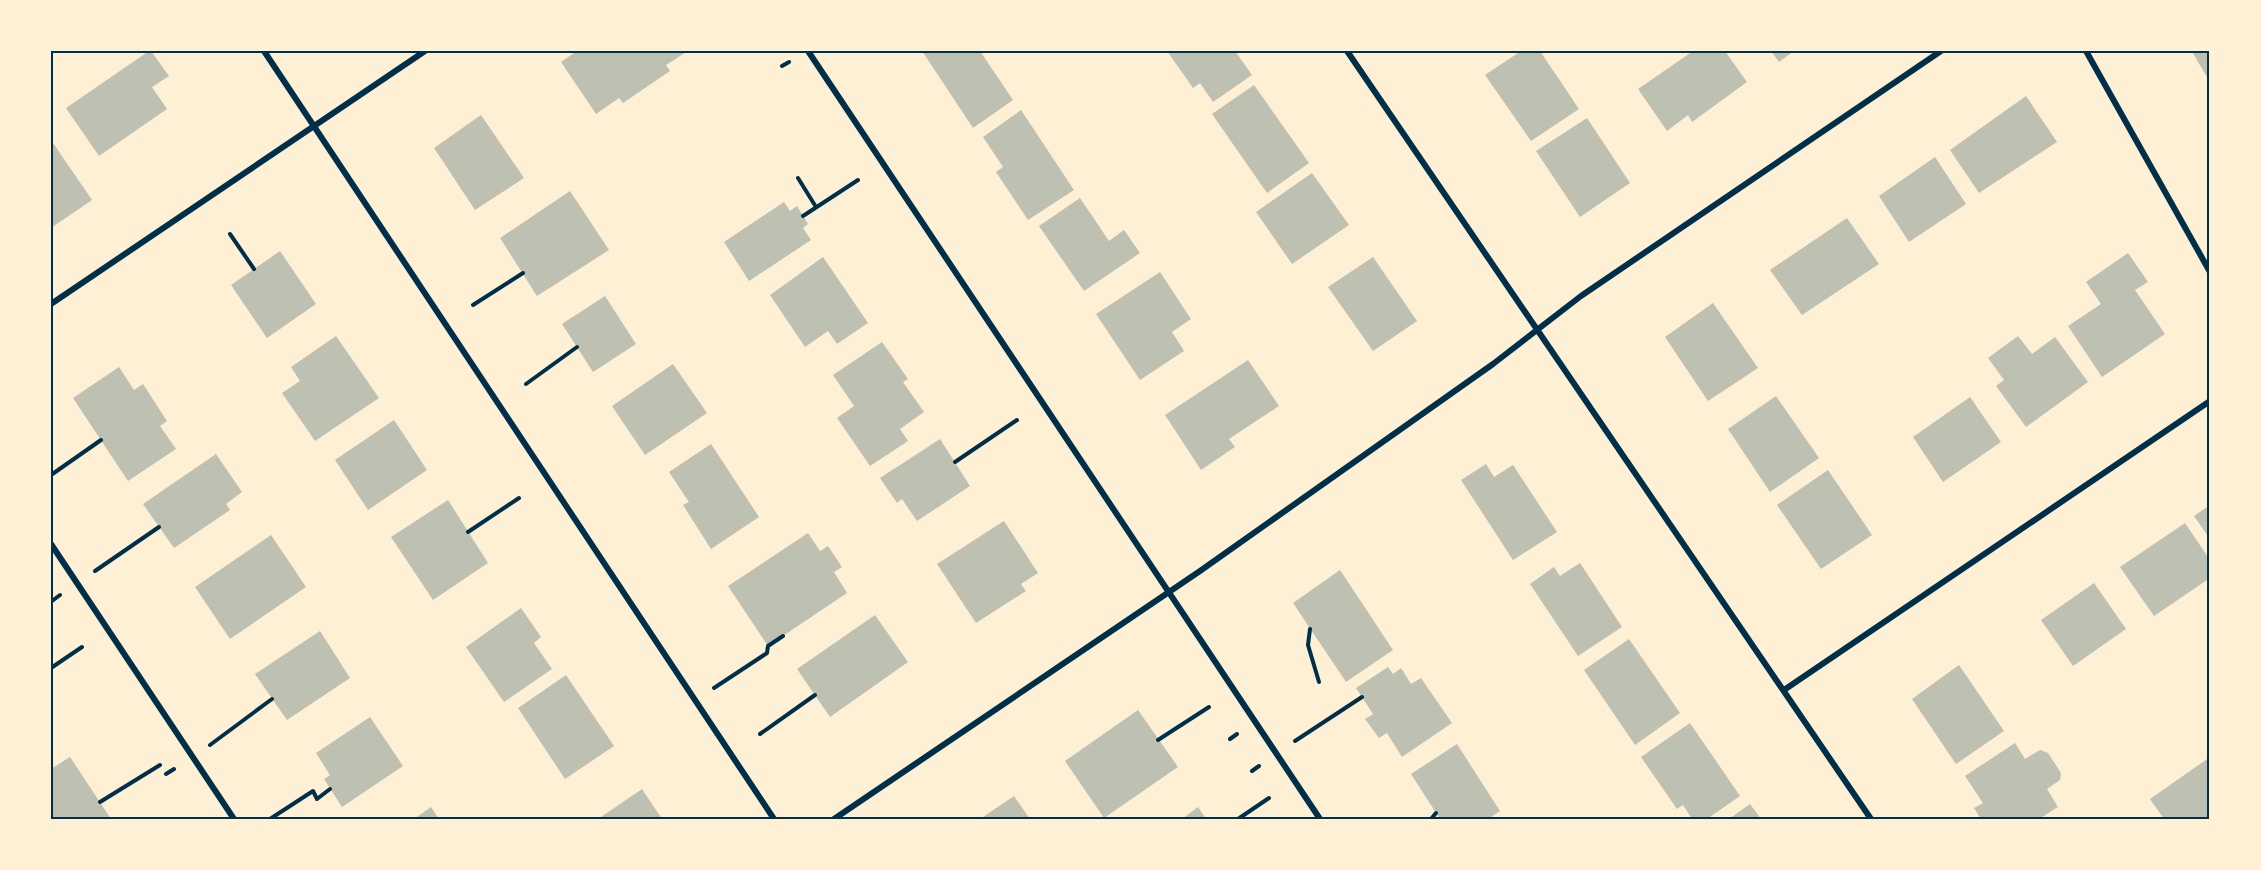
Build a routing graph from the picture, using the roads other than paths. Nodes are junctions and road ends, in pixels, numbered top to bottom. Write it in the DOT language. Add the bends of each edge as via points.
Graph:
graph roads {
  1 [pos="264,51"];
  2 [pos="425,51"];
  3 [pos="808,51"];
  4 [pos="1347,51"];
  5 [pos="1941,51"];
  6 [pos="2086,51"];
  7 [pos="314,127"];
  8 [pos="2210,272"];
  9 [pos="51,304"];
  10 [pos="1538,330"];
  11 [pos="2210,401"];
  12 [pos="51,544"];
  13 [pos="1168,593"];
  14 [pos="1784,690"];
  15 [pos="234,819"];
  16 [pos="774,819"];
  17 [pos="834,819"];
  18 [pos="1320,819"];
  19 [pos="1871,819"];
  1 -- 7 [label="street"];
  2 -- 7 [label="street"];
  3 -- 13 [label="street"];
  4 -- 10 [label="street"];
  5 -- 10 [label="street" via="1581,296"];
  6 -- 8 [label="street"];
  7 -- 9 [label="street"];
  7 -- 16 [label="street"];
  10 -- 13 [label="street"];
  10 -- 14 [label="street"];
  11 -- 14 [label="street"];
  12 -- 15 [label="street"];
  13 -- 17 [label="street"];
  13 -- 18 [label="street"];
  14 -- 19 [label="street"];
}
